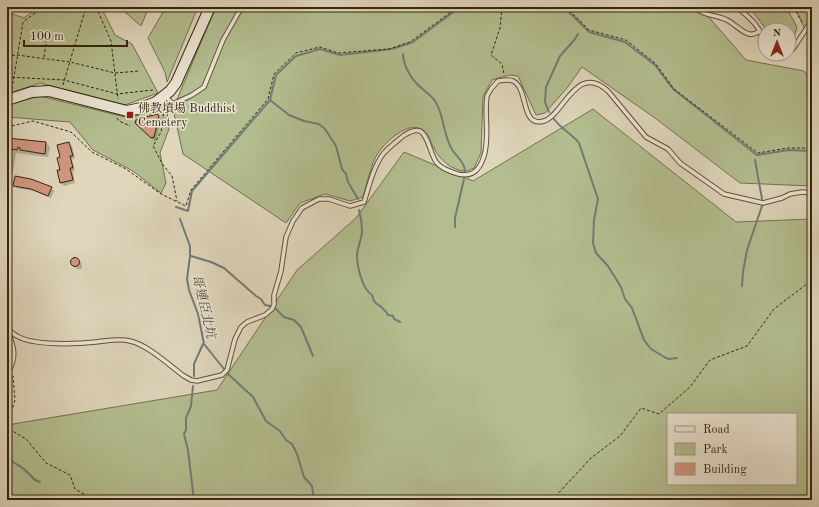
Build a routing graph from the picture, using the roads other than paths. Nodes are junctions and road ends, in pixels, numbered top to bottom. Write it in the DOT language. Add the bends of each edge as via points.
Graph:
graph roads {
  1 [pos="210,7"];
  2 [pos="244,7"];
  3 [pos="695,7"];
  4 [pos="737,7"];
  5 [pos="812,20"];
  6 [pos="757,26"];
  7 [pos="757,32"];
  8 [pos="797,43"];
  9 [pos="165,96"];
  10 [pos="7,100"];
  11 [pos="812,193"];
  12 [pos="7,329"];
  13 [pos="7,375"];
  1 -- 9 [label="street" via="179,77"];
  2 -- 9 [label="lane" via="223,40 204,87 175,103"];
  3 -- 7 [label="lane" via="704,13 728,21 747,34"];
  4 -- 6 [label="lane"];
  5 -- 8 [label="lane"];
  9 -- 10 [label="street" via="142,108 127,111 49,91 32,92"];
  11 -- 12 [label="lane" via="790,194 763,203 728,196 680,163 668,149 646,137 602,86 590,83 578,87 553,114 540,121 530,117 517,83 498,81 488,96 484,156 473,174 460,175 440,166 434,159 426,138 421,132 412,131 383,154 375,167 364,202 350,206 329,199 319,199 302,208 286,237 282,270 273,307 268,313 247,322 240,329 227,370 222,375 191,380 147,348 130,341 43,342 17,337"];
  12 -- 13 [label="lane" via="14,347 13,362"];
}
